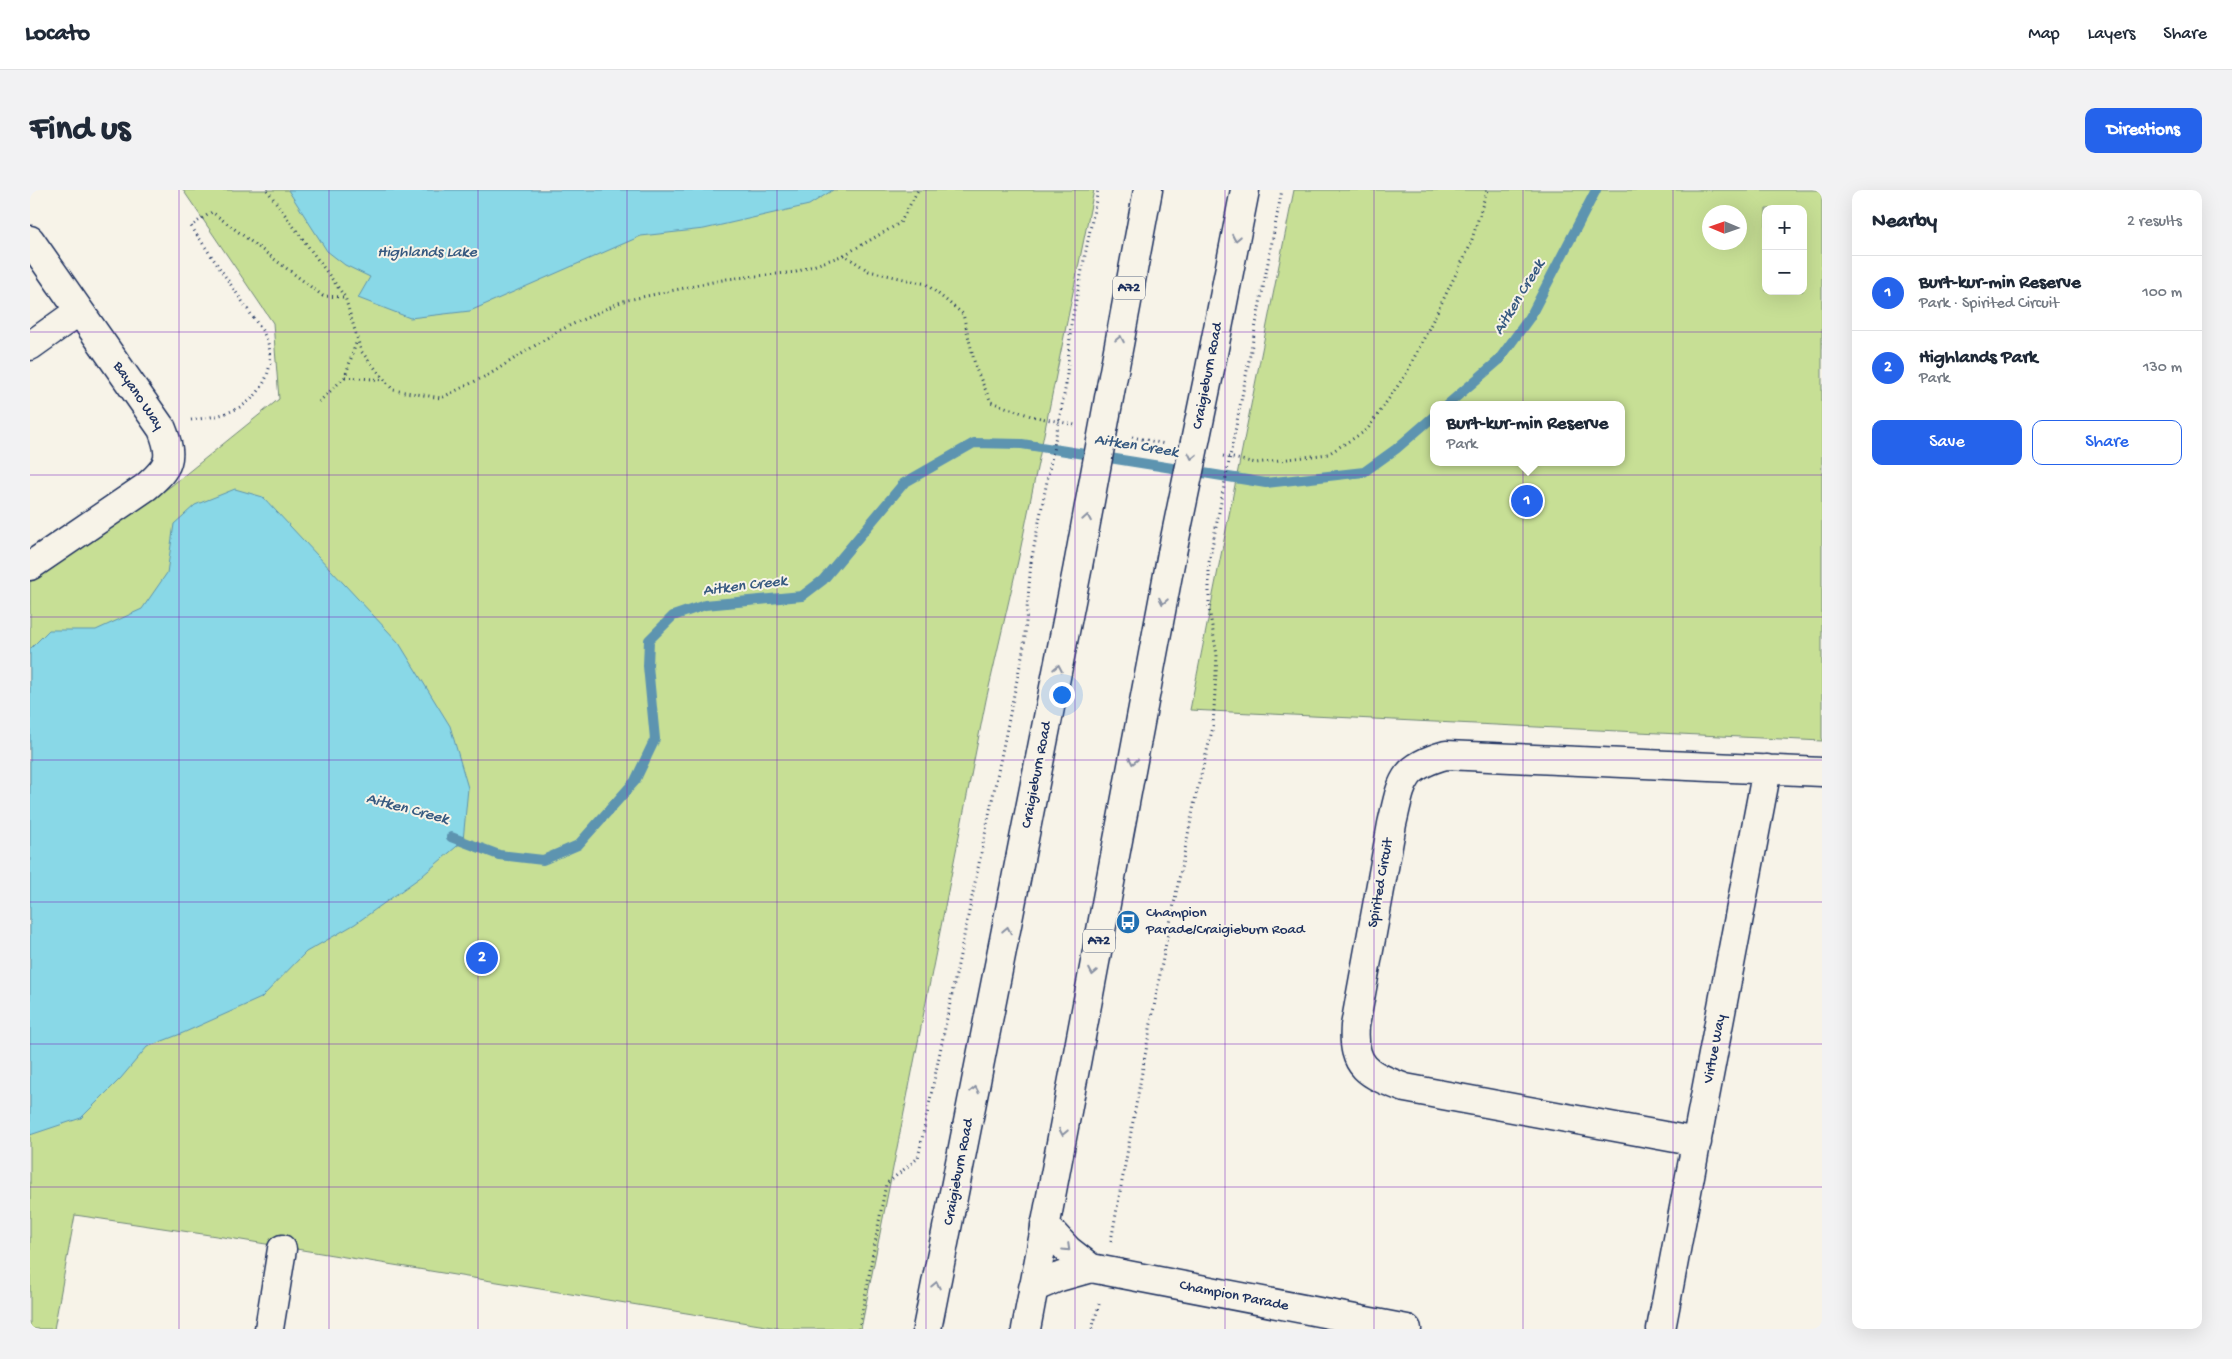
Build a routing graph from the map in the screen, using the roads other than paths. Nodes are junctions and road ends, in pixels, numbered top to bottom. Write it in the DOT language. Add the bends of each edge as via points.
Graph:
graph roads {
  1 [pos="1148,190"];
  2 [pos="1245,190"];
  3 [pos="30,240"];
  4 [pos="79,311"];
  5 [pos="30,346"];
  6 [pos="33,557"];
  7 [pos="1768,769"];
  8 [pos="1822,772"];
  9 [pos="1697,1142"];
  10 [pos="1045,1225"];
  11 [pos="282,1249"];
  12 [pos="1098,1269"];
  13 [pos="1034,1288"];
  14 [pos="269,1329"];
  15 [pos="927,1329"];
  16 [pos="1026,1329"];
  17 [pos="1407,1329"];
  18 [pos="1661,1329"];
  15 -- 1 [label="street, Craigieburn Road / A72, one-way, bridge" via="1078,566"];
  2 -- 10 [label="street, Craigieburn Road / A72, one-way, bridge" via="1172,553"];
  3 -- 4 [label="street, Bayano Way"];
  4 -- 5 [label="street"];
  4 -- 6 [label="street, Bayano Way" via="162,429 169,454 167,465 146,486"];
  7 -- 8 [label="street, Spirited Circuit"];
  7 -- 9 [label="street, Virtue Way"];
  7 -- 9 [label="street, Spirited Circuit" via="1446,755 1428,760 1405,776 1392,824 1355,1026 1357,1058 1368,1070 1382,1080 1405,1088"];
  9 -- 18 [label="street, Virtue Way"];
  10 -- 12 [label="street, Champion Parade, one-way" via="1068,1250"];
  10 -- 13 [label="street, Craigieburn Road / A72"];
  11 -- 14 [label="street"];
  12 -- 13 [label="street, Champion Parade"];
  12 -- 17 [label="street, Champion Parade"];
  13 -- 16 [label="street, Craigieburn Road / A72"];
}
